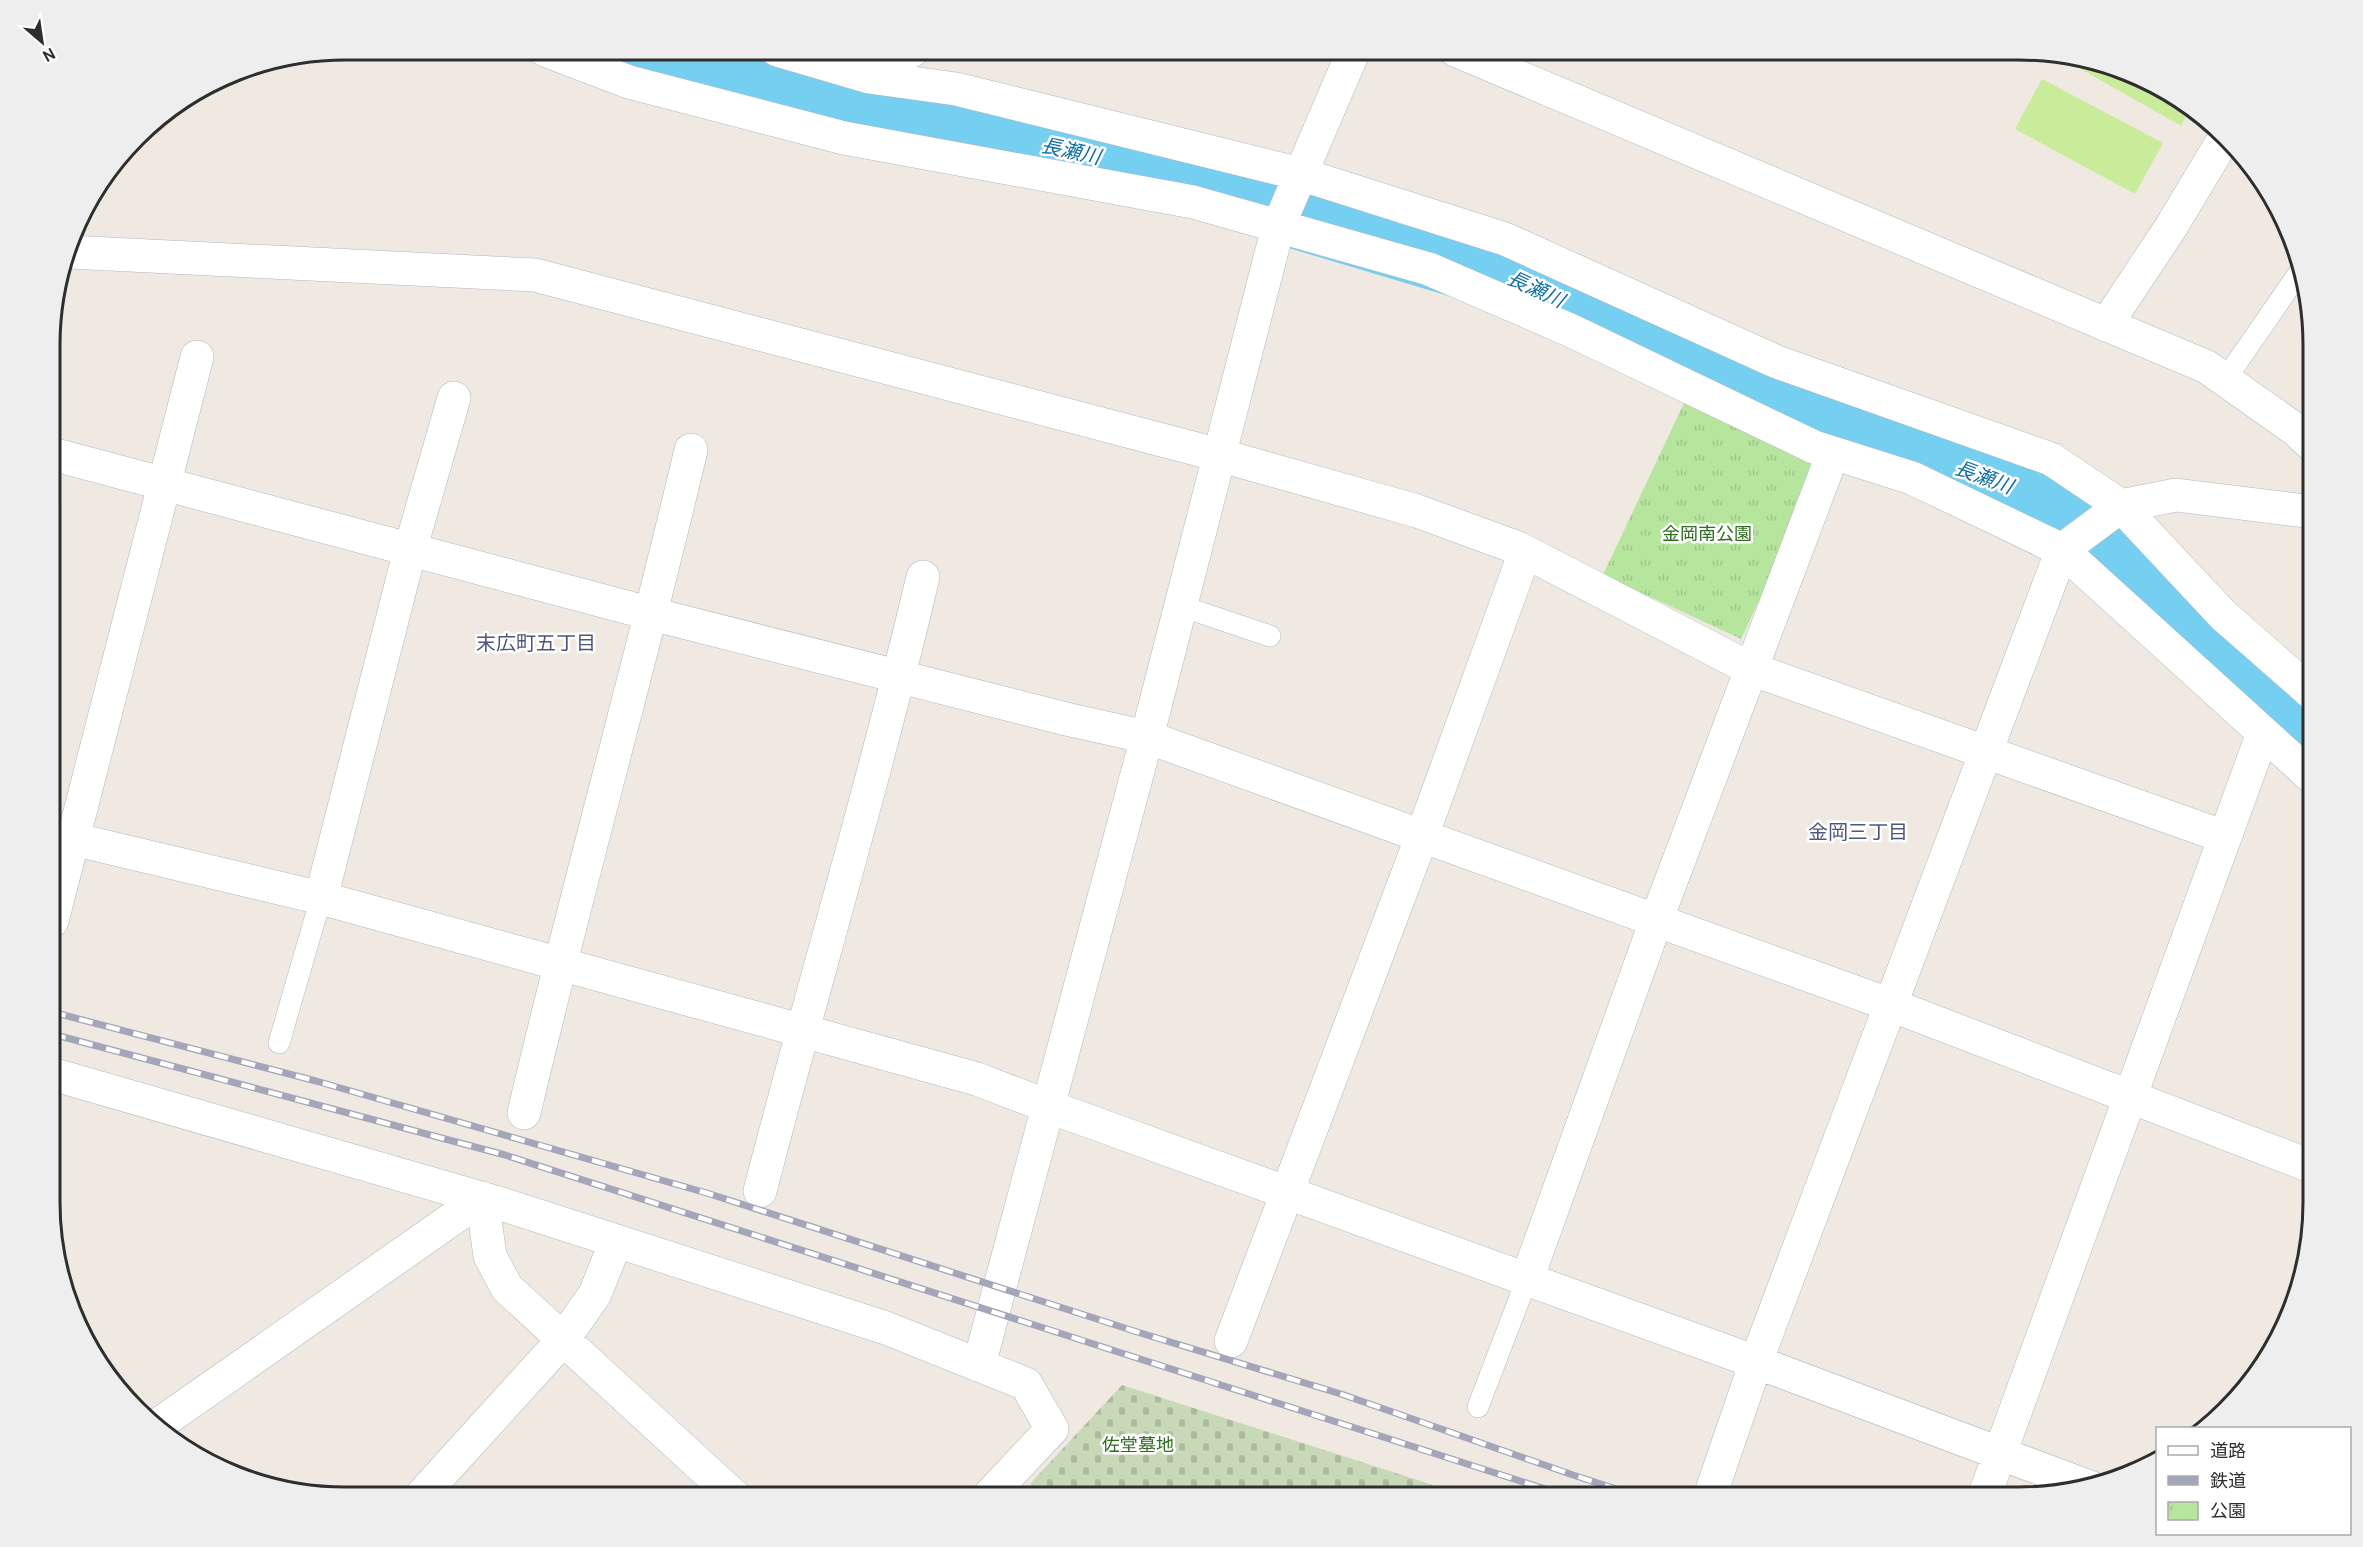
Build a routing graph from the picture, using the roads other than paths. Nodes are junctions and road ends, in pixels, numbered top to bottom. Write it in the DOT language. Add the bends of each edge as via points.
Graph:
graph roads {
  1 [pos="571,60"];
  2 [pos="811,60"];
  3 [pos="897,60"];
  4 [pos="1350,60"];
  5 [pos="1479,60"];
  6 [pos="869,77"];
  7 [pos="2220,145"];
  8 [pos="1300,174"];
  9 [pos="1278,227"];
  10 [pos="76,252"];
  11 [pos="2295,279"];
  12 [pos="2106,325"];
  13 [pos="197,357"];
  14 [pos="2225,381"];
  15 [pos="454,398"];
  16 [pos="2303,437"];
  17 [pos="691,450"];
  18 [pos="1833,453"];
  19 [pos="1219,455"];
  20 [pos="60,456"];
  21 [pos="165,484"];
  22 [pos="2121,506"];
  23 [pos="2303,511"];
  24 [pos="410,550"];
  25 [pos="2062,550"];
  26 [pos="1525,552"];
  27 [pos="923,577"];
  28 [pos="1181,606"];
  29 [pos="652,614"];
  30 [pos="1270,636"];
  31 [pos="1751,669"];
  32 [pos="900,676"];
  33 [pos="2303,685"];
  34 [pos="2263,733"];
  35 [pos="1147,737"];
  36 [pos="1987,752"];
  37 [pos="2303,769"];
  38 [pos="62,836"];
  39 [pos="1422,836"];
  40 [pos="2226,837"];
  41 [pos="60,853"];
  42 [pos="321,898"];
  43 [pos="1656,921"];
  44 [pos="559,964"];
  45 [pos="1891,1005"];
  46 [pos="802,1030"];
  47 [pos="279,1043"];
  48 [pos="60,1076"];
  49 [pos="2131,1097"];
  50 [pos="1047,1107"];
  51 [pos="524,1113"];
  52 [pos="2303,1163"];
  53 [pos="760,1191"];
  54 [pos="1285,1193"];
  55 [pos="482,1198"];
  56 [pos="616,1241"];
  57 [pos="1527,1279"];
  58 [pos="562,1341"];
  59 [pos="1231,1341"];
  60 [pos="1756,1362"];
  61 [pos="978,1365"];
  62 [pos="1478,1407"];
  63 [pos="163,1421"];
  64 [pos="1999,1453"];
  65 [pos="2075,1482"];
  66 [pos="429,1487"];
  67 [pos="724,1487"];
  68 [pos="997,1487"];
  69 [pos="1713,1487"];
  70 [pos="1987,1487"];
  1 -- 9 [label="street" via="629,82 844,138 1193,202"];
  2 -- 6 [label="street"];
  3 -- 6 [label="street"];
  4 -- 8 [label="street"];
  5 -- 12 [label="street"];
  6 -- 8 [label="street" via="956,89"];
  7 -- 12 [label="street"];
  8 -- 9 [label="street"];
  8 -- 22 [label="street" via="1505,239 1777,362 2051,459"];
  9 -- 18 [label="street" via="1429,269"];
  9 -- 19 [label="street"];
  10 -- 19 [label="street" via="535,275"];
  11 -- 14 [label="lane"];
  12 -- 14 [label="street" via="2207,368"];
  13 -- 21 [label="street"];
  14 -- 16 [label="street"];
  15 -- 24 [label="street"];
  17 -- 29 [label="street"];
  18 -- 25 [label="street" via="1912,478"];
  18 -- 31 [label="street"];
  19 -- 26 [label="street" via="1417,511"];
  19 -- 28 [label="street"];
  20 -- 21 [label="street"];
  21 -- 24 [label="street"];
  21 -- 38 [label="street"];
  22 -- 23 [label="street" via="2176,495"];
  22 -- 25 [label="street"];
  22 -- 33 [label="street" via="2223,615"];
  24 -- 29 [label="street"];
  24 -- 42 [label="street"];
  25 -- 34 [label="street"];
  25 -- 36 [label="street"];
  26 -- 31 [label="street"];
  26 -- 39 [label="street"];
  27 -- 32 [label="street"];
  28 -- 30 [label="lane"];
  28 -- 35 [label="street"];
  29 -- 32 [label="street"];
  29 -- 44 [label="street"];
  31 -- 36 [label="street"];
  31 -- 43 [label="street"];
  32 -- 35 [label="street"];
  32 -- 46 [label="street"];
  34 -- 37 [label="street"];
  34 -- 40 [label="street"];
  35 -- 39 [label="street"];
  35 -- 50 [label="street"];
  36 -- 40 [label="street"];
  36 -- 45 [label="street"];
  38 -- 41 [label="street"];
  38 -- 42 [label="street"];
  39 -- 43 [label="street"];
  39 -- 54 [label="street"];
  40 -- 49 [label="street"];
  42 -- 44 [label="street"];
  42 -- 47 [label="lane"];
  43 -- 45 [label="street"];
  43 -- 57 [label="street"];
  44 -- 46 [label="street"];
  44 -- 51 [label="street"];
  45 -- 49 [label="street"];
  45 -- 60 [label="street"];
  46 -- 50 [label="street" via="977,1079"];
  46 -- 53 [label="street"];
  48 -- 55 [label="street"];
  49 -- 52 [label="street"];
  49 -- 64 [label="street"];
  50 -- 54 [label="street"];
  50 -- 61 [label="street"];
  54 -- 57 [label="street"];
  54 -- 59 [label="street"];
  55 -- 56 [label="street"];
  55 -- 58 [label="street" via="490,1256 507,1288"];
  55 -- 63 [label="street"];
  56 -- 58 [label="street" via="595,1294"];
  56 -- 61 [label="street" via="886,1328"];
  57 -- 60 [label="street"];
  57 -- 62 [label="lane"];
  58 -- 66 [label="street"];
  58 -- 67 [label="street"];
  60 -- 64 [label="street"];
  60 -- 69 [label="street"];
  61 -- 68 [label="street" via="1026,1384 1052,1429"];
  64 -- 65 [label="street"];
  64 -- 70 [label="street"];
}
